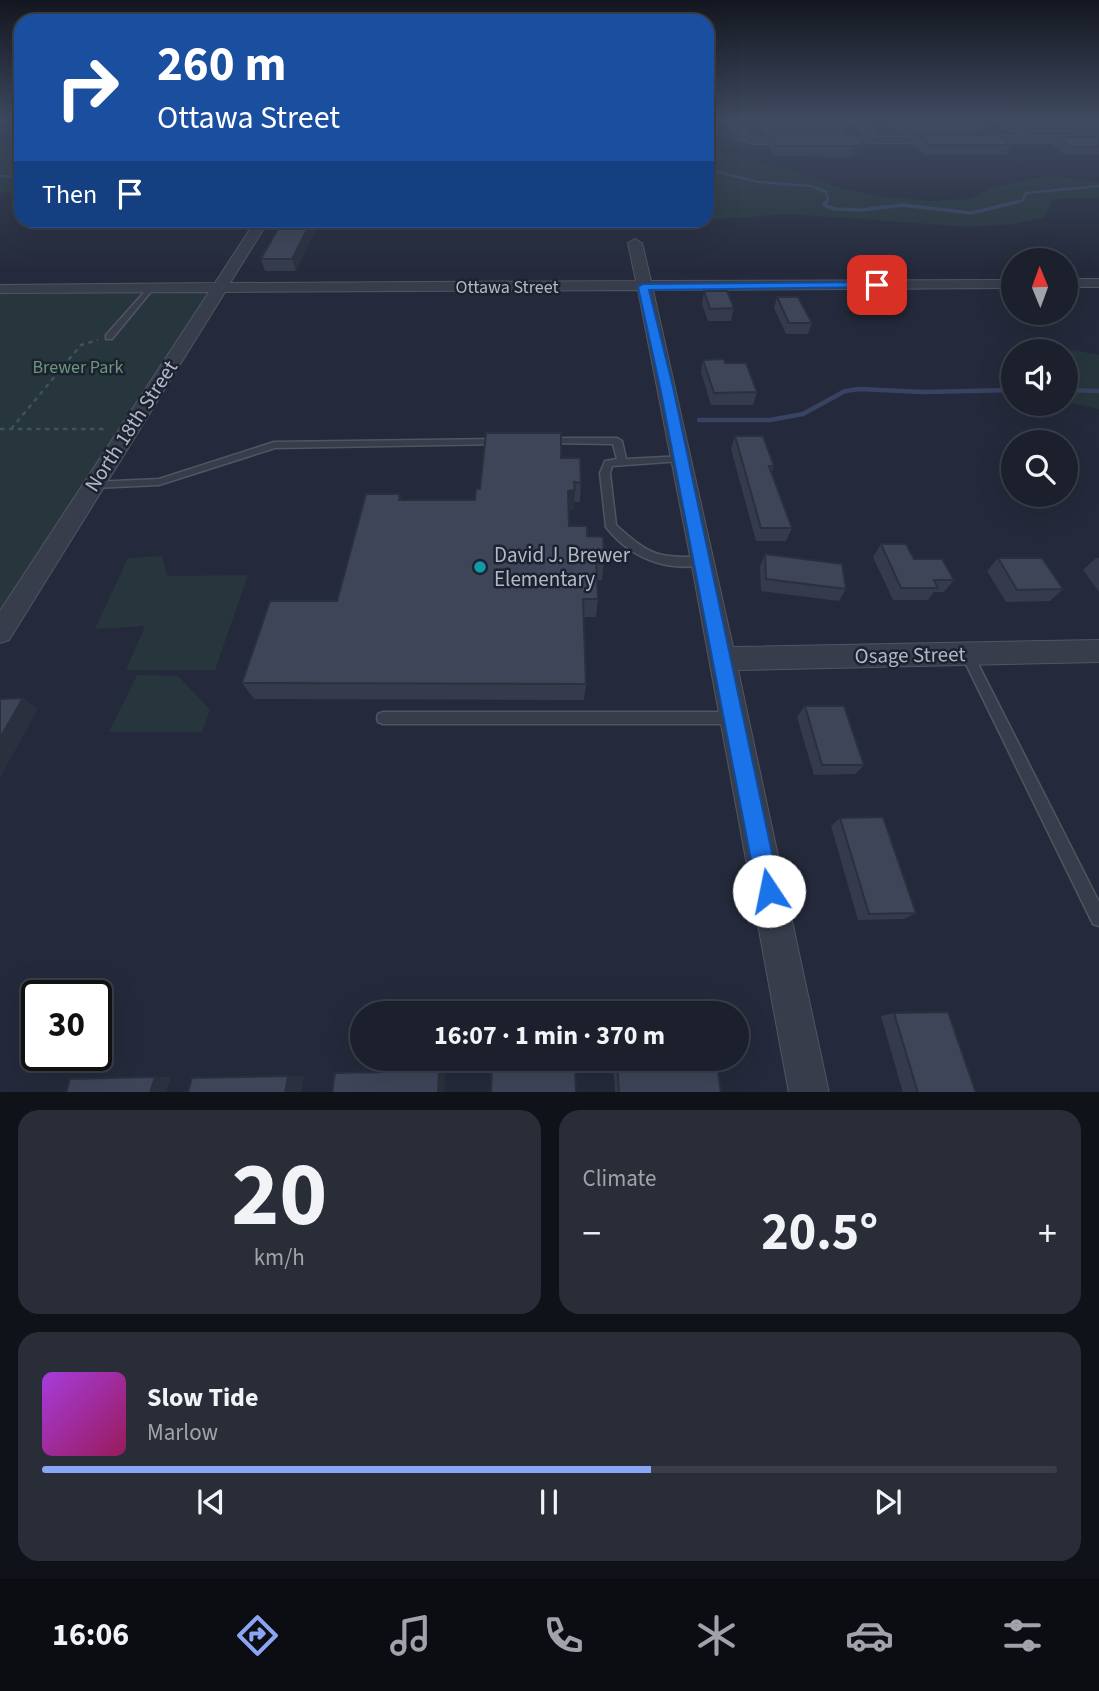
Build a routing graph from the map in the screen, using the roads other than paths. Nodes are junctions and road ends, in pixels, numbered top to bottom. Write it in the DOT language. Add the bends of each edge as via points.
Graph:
graph roads {
  1 [pos="258,228"];
  2 [pos="635,243"];
  3 [pos="1099,283"];
  4 [pos="1001,284"];
  5 [pos="1078,284"];
  6 [pos="643,287"];
  7 [pos="219,288"];
  8 [pos="0,289"];
  9 [pos="149,289"];
  10 [pos="109,337"];
  11 [pos="511,442"];
  12 [pos="537,442"];
  13 [pos="681,458"];
  14 [pos="622,460"];
  15 [pos="93,485"];
  16 [pos="703,561"];
  17 [pos="0,632"];
  18 [pos="1099,652"];
  19 [pos="967,654"];
  20 [pos="721,659"];
  21 [pos="383,718"];
  22 [pos="734,718"];
  23 [pos="1099,918"];
  24 [pos="808,1092"];
  1 -- 7 [label="street, North 18th Street"];
  2 -- 6 [label="street"];
  3 -- 5 [label="street"];
  4 -- 6 [label="street, Ottawa Street"];
  6 -- 7 [label="street, Ottawa Street"];
  6 -- 13 [label="street"];
  7 -- 9 [label="street, Ottawa Street"];
  7 -- 15 [label="street, North 18th Street"];
  8 -- 9 [label="street, Ottawa Street"];
  9 -- 10 [label="lane"];
  11 -- 15 [label="lane" via="274,444 159,482"];
  12 -- 14 [label="lane" via="617,441"];
  13 -- 14 [label="lane"];
  13 -- 16 [label="street"];
  14 -- 16 [label="lane" via="608,463 605,473 611,527 655,562"];
  15 -- 17 [label="street, North 18th Street"];
  16 -- 20 [label="street"];
  18 -- 19 [label="street, Osage Street"];
  19 -- 20 [label="street, Osage Street"];
  19 -- 23 [label="lane"];
  20 -- 22 [label="street"];
  21 -- 22 [label="lane"];
  22 -- 24 [label="street"];
}
